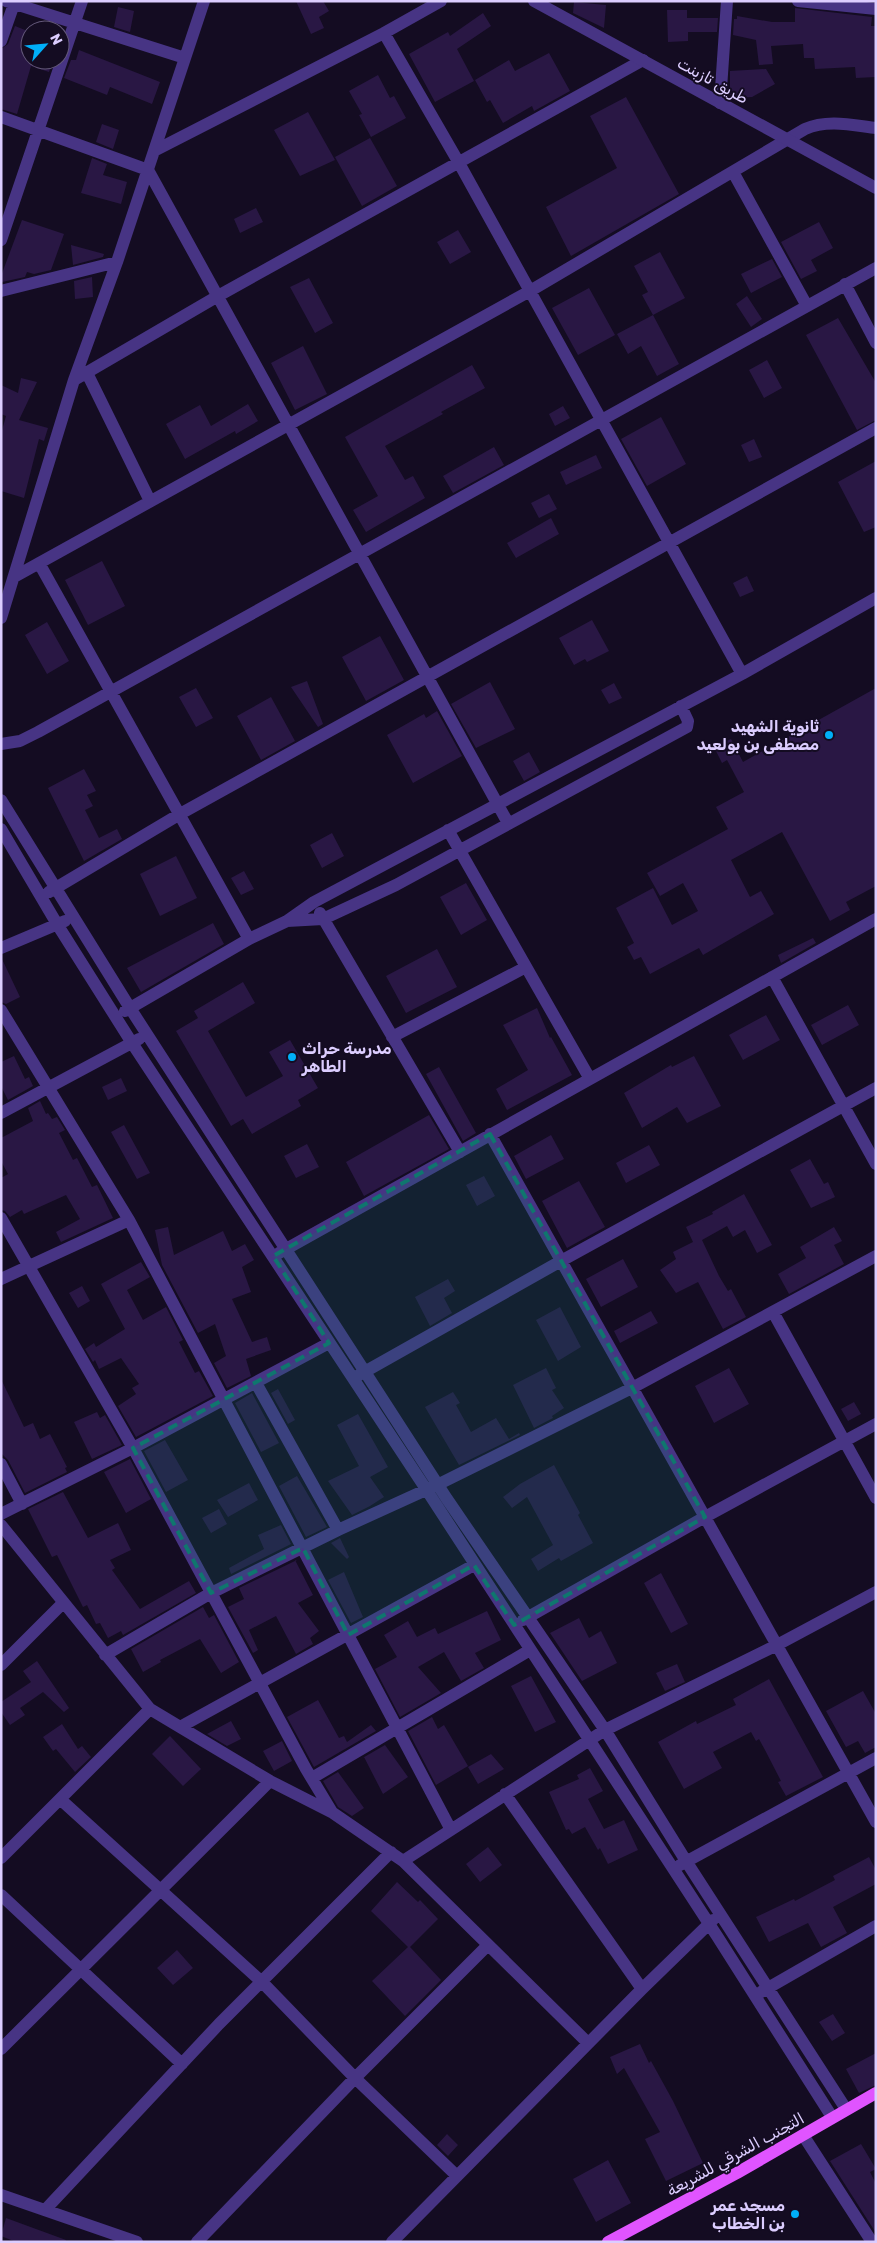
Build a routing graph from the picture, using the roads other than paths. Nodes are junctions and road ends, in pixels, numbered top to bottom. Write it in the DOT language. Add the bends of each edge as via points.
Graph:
graph roads {
  1 [pos="82,1"];
  2 [pos="204,1"];
  3 [pos="440,1"];
  4 [pos="534,1"];
  5 [pos="726,1"];
  6 [pos="798,1"];
  7 [pos="10,3"];
  8 [pos="876,9"];
  9 [pos="74,23"];
  10 [pos="384,33"];
  11 [pos="1,41"];
  12 [pos="185,58"];
  13 [pos="643,60"];
  14 [pos="720,103"];
  15 [pos="1,117"];
  16 [pos="38,128"];
  17 [pos="876,128"];
  18 [pos="788,140"];
  19 [pos="154,151"];
  20 [pos="459,163"];
  21 [pos="148,170"];
  22 [pos="733,172"];
  23 [pos="876,188"];
  24 [pos="1,240"];
  25 [pos="118,262"];
  26 [pos="876,268"];
  27 [pos="845,284"];
  28 [pos="1,290"];
  29 [pos="530,291"];
  30 [pos="218,296"];
  31 [pos="807,306"];
  32 [pos="876,343"];
  33 [pos="87,373"];
  34 [pos="74,380"];
  35 [pos="602,419"];
  36 [pos="288,425"];
  37 [pos="876,428"];
  38 [pos="150,501"];
  39 [pos="670,544"];
  40 [pos="359,553"];
  41 [pos="39,563"];
  42 [pos="14,577"];
  43 [pos="876,598"];
  44 [pos="1,618"];
  45 [pos="742,674"];
  46 [pos="428,676"];
  47 [pos="112,691"];
  48 [pos="680,706"];
  49 [pos="1,744"];
  50 [pos="1,800"];
  51 [pos="498,804"];
  52 [pos="180,814"];
  53 [pos="508,823"];
  54 [pos="1,828"];
  55 [pos="448,830"];
  56 [pos="458,850"];
  57 [pos="56,888"];
  58 [pos="41,897"];
  59 [pos="314,902"];
  60 [pos="74,917"];
  61 [pos="876,919"];
  62 [pos="323,920"];
  63 [pos="287,921"];
  64 [pos="57,924"];
  65 [pos="249,939"];
  66 [pos="1,948"];
  67 [pos="526,967"];
  68 [pos="772,977"];
  69 [pos="130,1008"];
  70 [pos="1,1010"];
  71 [pos="115,1017"];
  72 [pos="148,1034"];
  73 [pos="392,1037"];
  74 [pos="132,1043"];
  75 [pos="590,1079"];
  76 [pos="48,1088"];
  77 [pos="876,1088"];
  78 [pos="843,1106"];
  79 [pos="1,1113"];
  80 [pos="490,1134"];
  81 [pos="460,1152"];
  82 [pos="876,1164"];
  83 [pos="1,1218"];
  84 [pos="130,1220"];
  85 [pos="287,1249"];
  86 [pos="273,1256"];
  87 [pos="876,1256"];
  88 [pos="561,1261"];
  89 [pos="30,1268"];
  90 [pos="1,1279"];
  91 [pos="772,1312"];
  92 [pos="329,1343"];
  93 [pos="365,1372"];
  94 [pos="352,1378"];
  95 [pos="256,1383"];
  96 [pos="632,1388"];
  97 [pos="225,1400"];
  98 [pos="876,1424"];
  99 [pos="844,1441"];
  100 [pos="133,1448"];
  101 [pos="1,1464"];
  102 [pos="439,1484"];
  103 [pos="426,1489"];
  104 [pos="876,1498"];
  105 [pos="22,1504"];
  106 [pos="1,1514"];
  107 [pos="705,1517"];
  108 [pos="1,1526"];
  109 [pos="338,1530"];
  110 [pos="303,1548"];
  111 [pos="474,1565"];
  112 [pos="876,1592"];
  113 [pos="211,1593"];
  114 [pos="63,1603"];
  115 [pos="528,1617"];
  116 [pos="514,1626"];
  117 [pos="348,1635"];
  118 [pos="777,1645"];
  119 [pos="530,1650"];
  120 [pos="105,1655"];
  121 [pos="1,1665"];
  122 [pos="259,1682"];
  123 [pos="150,1709"];
  124 [pos="180,1726"];
  125 [pos="397,1728"];
  126 [pos="605,1730"];
  127 [pos="589,1740"];
  128 [pos="876,1758"];
  129 [pos="849,1773"];
  130 [pos="312,1778"];
  131 [pos="270,1781"];
  132 [pos="505,1794"];
  133 [pos="60,1799"];
  134 [pos="333,1813"];
  135 [pos="876,1822"];
  136 [pos="451,1830"];
  137 [pos="391,1852"];
  138 [pos="1,1858"];
  139 [pos="403,1861"];
  140 [pos="686,1861"];
  141 [pos="673,1868"];
  142 [pos="161,1890"];
  143 [pos="1,1895"];
  144 [pos="720,1913"];
  145 [pos="709,1925"];
  146 [pos="876,1926"];
  147 [pos="488,1945"];
  148 [pos="81,1970"];
  149 [pos="262,1982"];
  150 [pos="767,1988"];
  151 [pos="642,1989"];
  152 [pos="755,1996"];
  153 [pos="588,2043"];
  154 [pos="1,2050"];
  155 [pos="182,2064"];
  156 [pos="355,2078"];
  157 [pos="876,2092"];
  158 [pos="846,2109"];
  159 [pos="832,2117"];
  160 [pos="803,2135"];
  161 [pos="457,2176"];
  162 [pos="1,2195"];
  163 [pos="45,2210"];
  164 [pos="137,2242"];
  165 [pos="197,2242"];
  166 [pos="392,2242"];
  167 [pos="608,2242"];
  168 [pos="872,2242"];
  1 -- 9 [label="street"];
  2 -- 12 [label="street"];
  3 -- 10 [label="street"];
  4 -- 13 [label="street, طريق تازبنت"];
  5 -- 14 [label="street"];
  6 -- 8 [label="street"];
  7 -- 9 [label="street"];
  7 -- 11 [label="street"];
  9 -- 12 [label="street"];
  9 -- 16 [label="street"];
  10 -- 19 [label="street"];
  10 -- 20 [label="street"];
  12 -- 19 [label="street"];
  13 -- 14 [label="street, طريق تازبنت"];
  13 -- 20 [label="street"];
  14 -- 18 [label="street, طريق تازبنت"];
  15 -- 16 [label="street"];
  16 -- 21 [label="street"];
  16 -- 24 [label="street"];
  17 -- 18 [label="street" via="817,124"];
  18 -- 22 [label="street"];
  18 -- 23 [label="street, طريق تازبنت"];
  19 -- 21 [label="street"];
  20 -- 29 [label="street"];
  20 -- 30 [label="street"];
  21 -- 25 [label="street"];
  21 -- 30 [label="street"];
  22 -- 29 [label="street"];
  22 -- 31 [label="street"];
  25 -- 28 [label="street"];
  25 -- 34 [label="street"];
  26 -- 27 [label="street"];
  27 -- 31 [label="street"];
  27 -- 32 [label="street"];
  29 -- 35 [label="street"];
  29 -- 36 [label="street"];
  30 -- 33 [label="street"];
  30 -- 36 [label="street"];
  31 -- 35 [label="street"];
  33 -- 34 [label="street"];
  33 -- 38 [label="street"];
  34 -- 42 [label="street"];
  35 -- 39 [label="street"];
  35 -- 40 [label="street"];
  36 -- 38 [label="street"];
  36 -- 40 [label="street"];
  37 -- 39 [label="street"];
  38 -- 41 [label="street"];
  39 -- 45 [label="street"];
  39 -- 46 [label="street"];
  40 -- 46 [label="street"];
  40 -- 47 [label="street"];
  41 -- 42 [label="street"];
  41 -- 47 [label="street"];
  42 -- 44 [label="street"];
  43 -- 45 [label="street"];
  45 -- 48 [label="street"];
  46 -- 51 [label="street"];
  46 -- 52 [label="street"];
  47 -- 49 [label="street" via="20,741"];
  47 -- 52 [label="street"];
  48 -- 51 [label="street"];
  48 -- 53 [label="street" via="688,721 686,728"];
  50 -- 57 [label="street"];
  51 -- 53 [label="street"];
  51 -- 55 [label="street"];
  52 -- 57 [label="street"];
  52 -- 65 [label="street"];
  53 -- 56 [label="street"];
  54 -- 58 [label="street"];
  55 -- 56 [label="street"];
  55 -- 59 [label="street"];
  56 -- 62 [label="street"];
  56 -- 67 [label="street"];
  57 -- 58 [label="street"];
  57 -- 60 [label="street"];
  58 -- 64 [label="street"];
  59 -- 62 [label="street"];
  59 -- 63 [label="street"];
  60 -- 64 [label="street"];
  60 -- 69 [label="street"];
  61 -- 68 [label="street"];
  62 -- 63 [label="street"];
  62 -- 73 [label="street"];
  63 -- 65 [label="street"];
  64 -- 66 [label="street"];
  64 -- 71 [label="street"];
  65 -- 69 [label="street"];
  67 -- 73 [label="street"];
  67 -- 75 [label="street"];
  68 -- 75 [label="street"];
  68 -- 78 [label="street"];
  69 -- 71 [label="street"];
  69 -- 72 [label="street"];
  70 -- 76 [label="street"];
  71 -- 74 [label="street"];
  72 -- 74 [label="street"];
  72 -- 85 [label="street"];
  73 -- 81 [label="street"];
  74 -- 76 [label="street"];
  74 -- 86 [label="street"];
  75 -- 80 [label="street"];
  76 -- 79 [label="street"];
  76 -- 84 [label="street"];
  77 -- 78 [label="street"];
  78 -- 82 [label="street"];
  78 -- 88 [label="street"];
  80 -- 81 [label="street"];
  80 -- 88 [label="street"];
  81 -- 85 [label="street"];
  83 -- 89 [label="street"];
  84 -- 89 [label="street"];
  84 -- 97 [label="street"];
  85 -- 86 [label="street"];
  85 -- 93 [label="street"];
  86 -- 92 [label="street"];
  87 -- 91 [label="street"];
  88 -- 93 [label="street"];
  88 -- 96 [label="street"];
  89 -- 90 [label="street"];
  89 -- 100 [label="street"];
  91 -- 96 [label="street"];
  91 -- 99 [label="street"];
  92 -- 94 [label="street"];
  92 -- 95 [label="street"];
  93 -- 94 [label="street"];
  93 -- 102 [label="street"];
  94 -- 103 [label="street"];
  95 -- 97 [label="street"];
  95 -- 109 [label="street"];
  96 -- 102 [label="street"];
  96 -- 107 [label="street"];
  97 -- 100 [label="street"];
  97 -- 110 [label="street"];
  98 -- 99 [label="street"];
  99 -- 104 [label="street"];
  99 -- 107 [label="street"];
  100 -- 105 [label="street"];
  100 -- 113 [label="street"];
  101 -- 105 [label="street"];
  102 -- 103 [label="street"];
  102 -- 115 [label="street"];
  103 -- 109 [label="street"];
  103 -- 111 [label="street"];
  105 -- 106 [label="street"];
  107 -- 115 [label="street"];
  107 -- 118 [label="street"];
  108 -- 114 [label="street"];
  109 -- 110 [label="street"];
  110 -- 113 [label="street"];
  110 -- 117 [label="street"];
  111 -- 116 [label="street"];
  111 -- 117 [label="street"];
  112 -- 118 [label="street"];
  113 -- 120 [label="street"];
  113 -- 122 [label="street"];
  114 -- 120 [label="street"];
  114 -- 121 [label="street"];
  115 -- 116 [label="street"];
  115 -- 126 [label="street"];
  116 -- 119 [label="street"];
  117 -- 122 [label="street"];
  117 -- 125 [label="street"];
  118 -- 126 [label="street"];
  118 -- 129 [label="street"];
  119 -- 125 [label="street"];
  119 -- 127 [label="street"];
  120 -- 123 [label="street"];
  122 -- 124 [label="street"];
  122 -- 130 [label="street"];
  123 -- 124 [label="street"];
  123 -- 133 [label="street"];
  124 -- 131 [label="street"];
  125 -- 130 [label="street"];
  125 -- 136 [label="street"];
  126 -- 127 [label="street"];
  126 -- 140 [label="street"];
  127 -- 132 [label="street"];
  127 -- 141 [label="street"];
  128 -- 129 [label="street"];
  129 -- 135 [label="street"];
  129 -- 140 [label="street"];
  130 -- 134 [label="street"];
  131 -- 134 [label="street"];
  131 -- 142 [label="street"];
  132 -- 136 [label="street"];
  132 -- 151 [label="street"];
  133 -- 138 [label="street"];
  133 -- 142 [label="street"];
  134 -- 137 [label="street"];
  136 -- 139 [label="street"];
  137 -- 139 [label="street"];
  137 -- 149 [label="street"];
  139 -- 147 [label="street"];
  140 -- 141 [label="street"];
  140 -- 144 [label="street"];
  141 -- 145 [label="street"];
  142 -- 148 [label="street"];
  142 -- 149 [label="street"];
  143 -- 148 [label="street"];
  144 -- 145 [label="street"];
  144 -- 150 [label="street"];
  145 -- 151 [label="street"];
  145 -- 152 [label="street"];
  146 -- 150 [label="street"];
  147 -- 153 [label="street"];
  147 -- 156 [label="street"];
  148 -- 154 [label="street"];
  148 -- 155 [label="street"];
  149 -- 155 [label="street"];
  149 -- 156 [label="street"];
  150 -- 152 [label="street"];
  150 -- 158 [label="street"];
  151 -- 153 [label="street"];
  152 -- 159 [label="street"];
  153 -- 161 [label="street"];
  155 -- 163 [label="street"];
  156 -- 161 [label="street"];
  156 -- 165 [label="street"];
  157 -- 158 [label="main road, التجنب الشرقي للشريعة"];
  158 -- 159 [label="main road, التجنب الشرقي للشريعة"];
  159 -- 160 [label="main road, التجنب الشرقي للشريعة"];
  160 -- 167 [label="main road, التجنب الشرقي للشريعة"];
  160 -- 168 [label="street"];
  161 -- 166 [label="street"];
  162 -- 163 [label="street"];
  163 -- 164 [label="street"];
}
